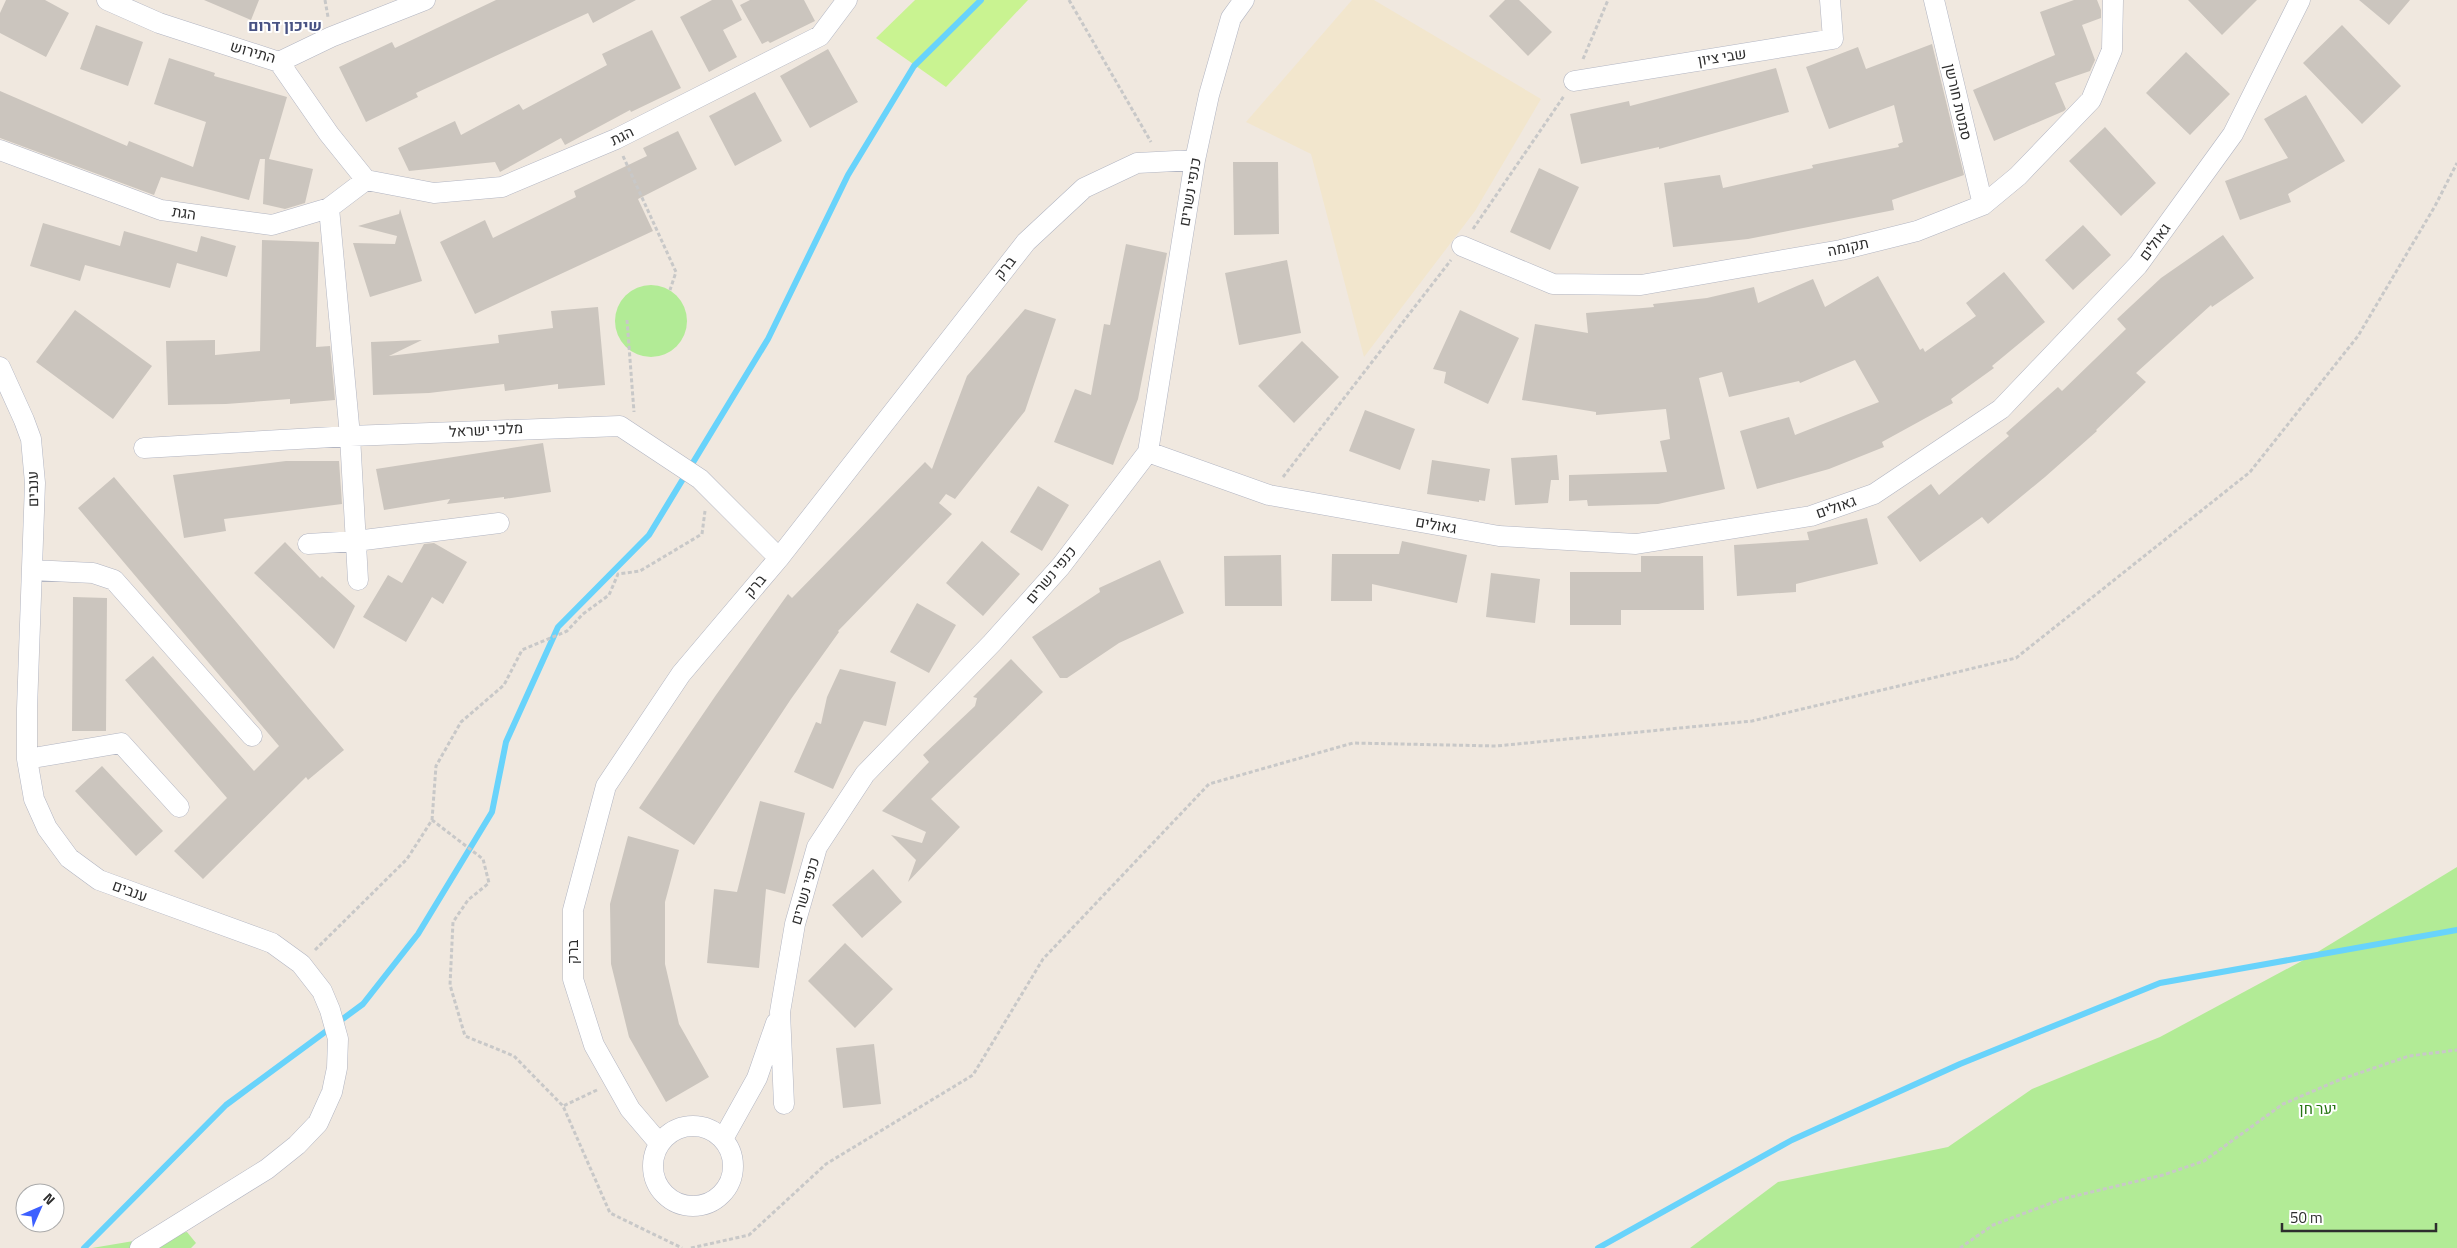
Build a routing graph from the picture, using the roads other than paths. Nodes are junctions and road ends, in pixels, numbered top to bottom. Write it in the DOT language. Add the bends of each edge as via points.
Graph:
graph roads {
  1 [pos="107,0"];
  2 [pos="425,0"];
  3 [pos="848,0"];
  4 [pos="1244,0"];
  5 [pos="1830,0"];
  6 [pos="1934,0"];
  7 [pos="2113,0"];
  8 [pos="2300,0"];
  9 [pos="279,62"];
  10 [pos="1574,81"];
  11 [pos="0,150"];
  12 [pos="1195,160"];
  13 [pos="366,180"];
  14 [pos="1982,204"];
  15 [pos="328,208"];
  16 [pos="1462,246"];
  17 [pos="0,367"];
  18 [pos="350,436"];
  19 [pos="144,448"];
  20 [pos="1148,452"];
  21 [pos="499,523"];
  22 [pos="356,541"];
  23 [pos="308,544"];
  24 [pos="779,558"];
  25 [pos="32,570"];
  26 [pos="358,580"];
  27 [pos="252,736"];
  28 [pos="27,759"];
  29 [pos="179,807"];
  30 [pos="780,1012"];
  31 [pos="784,1104"];
  32 [pos="723,1139"];
  33 [pos="660,1143"];
  34 [pos="140,1248"];
  1 -- 9 [label="street, התירוש" via="159,22"];
  2 -- 9 [label="street, התירוש" via="331,37"];
  3 -- 13 [label="street, הגת" via="820,36 616,139 502,187 434,193"];
  4 -- 12 [label="street, כנפי נשרים" via="1231,18 1217,62"];
  5 -- 10 [label="street, שבי ציון" via="1833,39"];
  6 -- 14 [label="street, סמטת חורשן"];
  7 -- 14 [label="street, תקומה" via="2112,50 2091,100 2018,176"];
  8 -- 20 [label="street, גאולים" via="2233,134 2138,265 2001,409 1874,494 1811,516 1636,544 1499,536 1269,495"];
  9 -- 13 [label="street"];
  11 -- 15 [label="street, הגת" via="161,210 272,224"];
  12 -- 20 [label="street, כנפי נשרים"];
  12 -- 24 [label="street, ברק" via="1137,163 1084,188 1026,242"];
  13 -- 15 [label="street, הגת"];
  14 -- 16 [label="street, תקומה" via="1917,231 1841,250 1641,285 1553,284"];
  15 -- 18 [label="street"];
  17 -- 25 [label="street, ענבים" via="30,439 35,483"];
  18 -- 19 [label="street, מלכי ישראל"];
  18 -- 22 [label="street"];
  18 -- 24 [label="street, מלכי ישראל" via="620,426 700,479"];
  20 -- 30 [label="street, כנפי נשרים" via="1061,566 992,643 865,774 817,847 795,924"];
  21 -- 22 [label="street"];
  22 -- 23 [label="street"];
  22 -- 26 [label="street"];
  24 -- 33 [label="street, ברק" via="681,674 606,786 573,910 573,979 594,1045 630,1109"];
  25 -- 27 [label="street" via="93,573 114,580"];
  25 -- 28 [label="street, ענבים"];
  28 -- 29 [label="street" via="121,743"];
  28 -- 34 [label="street, ענבים" via="34,799 69,858 98,880 272,943 301,964 322,991 338,1039 332,1092 318,1123 267,1169"];
  30 -- 31 [label="street, כנפי נשרים"];
  30 -- 32 [label="street" via="757,1078"];
  32 -- 33 [label="street" via="702,1127 690,1126 678,1128"];
  32 -- 33 [label="street" via="734,1165 729,1185 715,1200 702,1206 688,1207 664,1195 656,1183 652,1169"];
}
